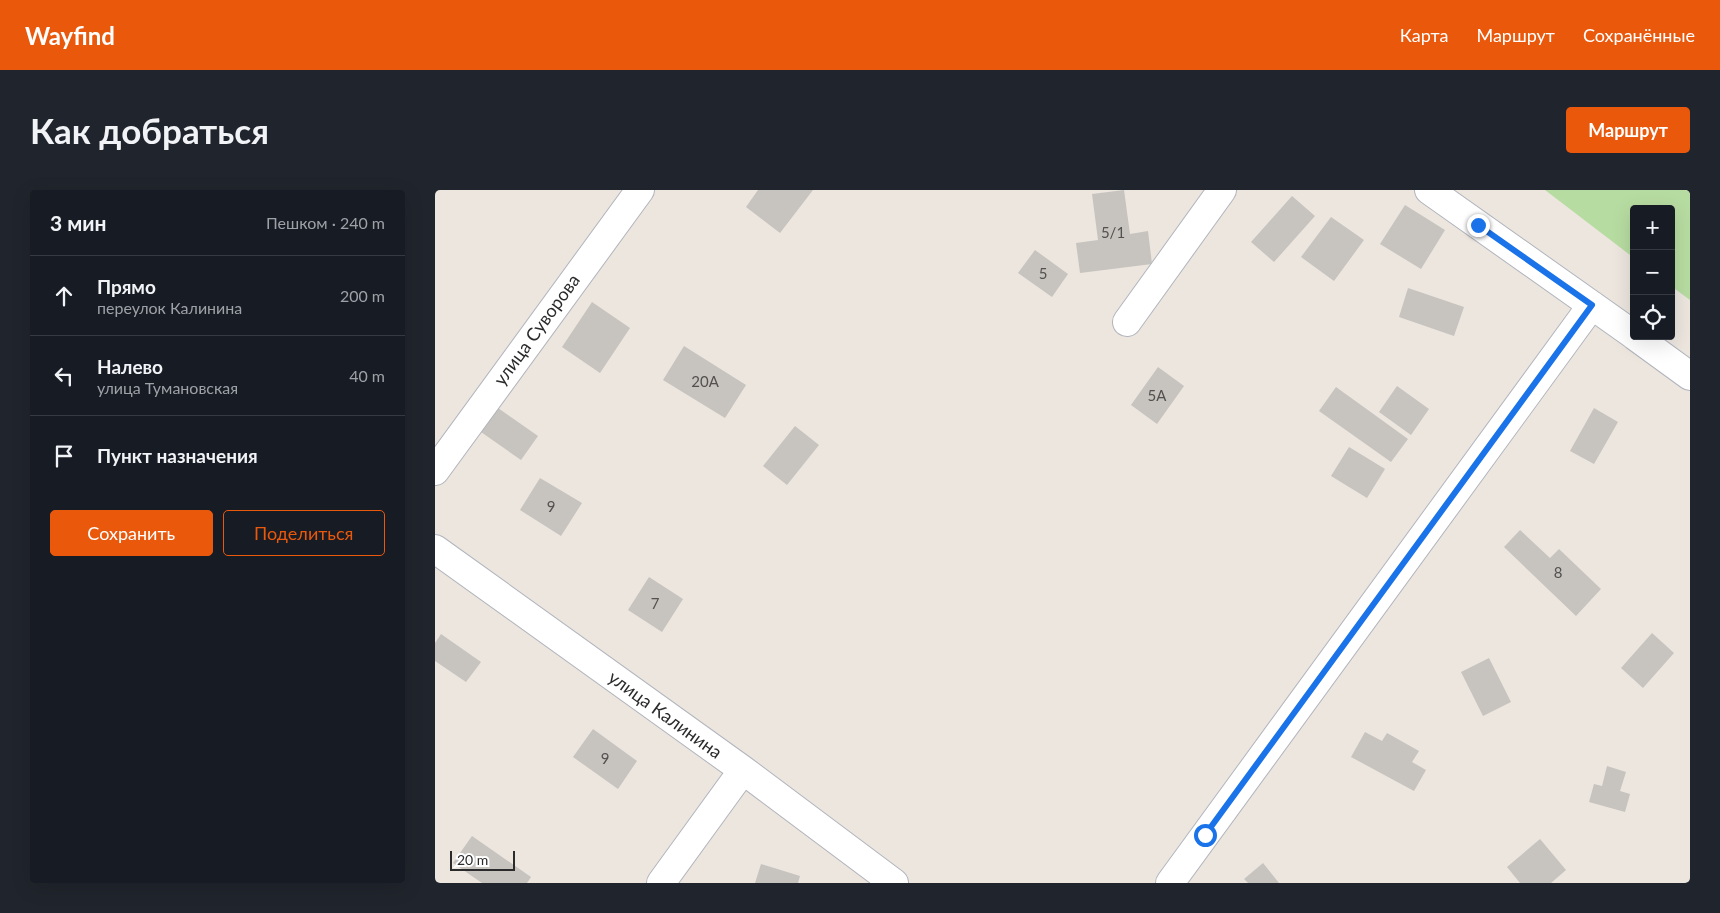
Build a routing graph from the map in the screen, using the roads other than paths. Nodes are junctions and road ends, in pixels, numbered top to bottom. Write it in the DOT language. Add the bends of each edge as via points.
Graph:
graph roads {
  1 [pos="640,190"];
  2 [pos="1222,190"];
  3 [pos="1429,190"];
  4 [pos="1592,305"];
  5 [pos="1127,322"];
  6 [pos="1630,333"];
  7 [pos="1640,340"];
  8 [pos="1690,376"];
  9 [pos="435,471"];
  10 [pos="435,549"];
  11 [pos="743,770"];
  12 [pos="661,883"];
  13 [pos="894,883"];
  14 [pos="1170,883"];
  1 -- 9 [label="street, улица Суворова"];
  2 -- 5 [label="street"];
  3 -- 4 [label="street"];
  4 -- 6 [label="street"];
  4 -- 14 [label="street"];
  7 -- 8 [label="street"];
  10 -- 11 [label="street, улица Калинина"];
  11 -- 12 [label="street"];
  11 -- 13 [label="street, улица Калинина"];
}
